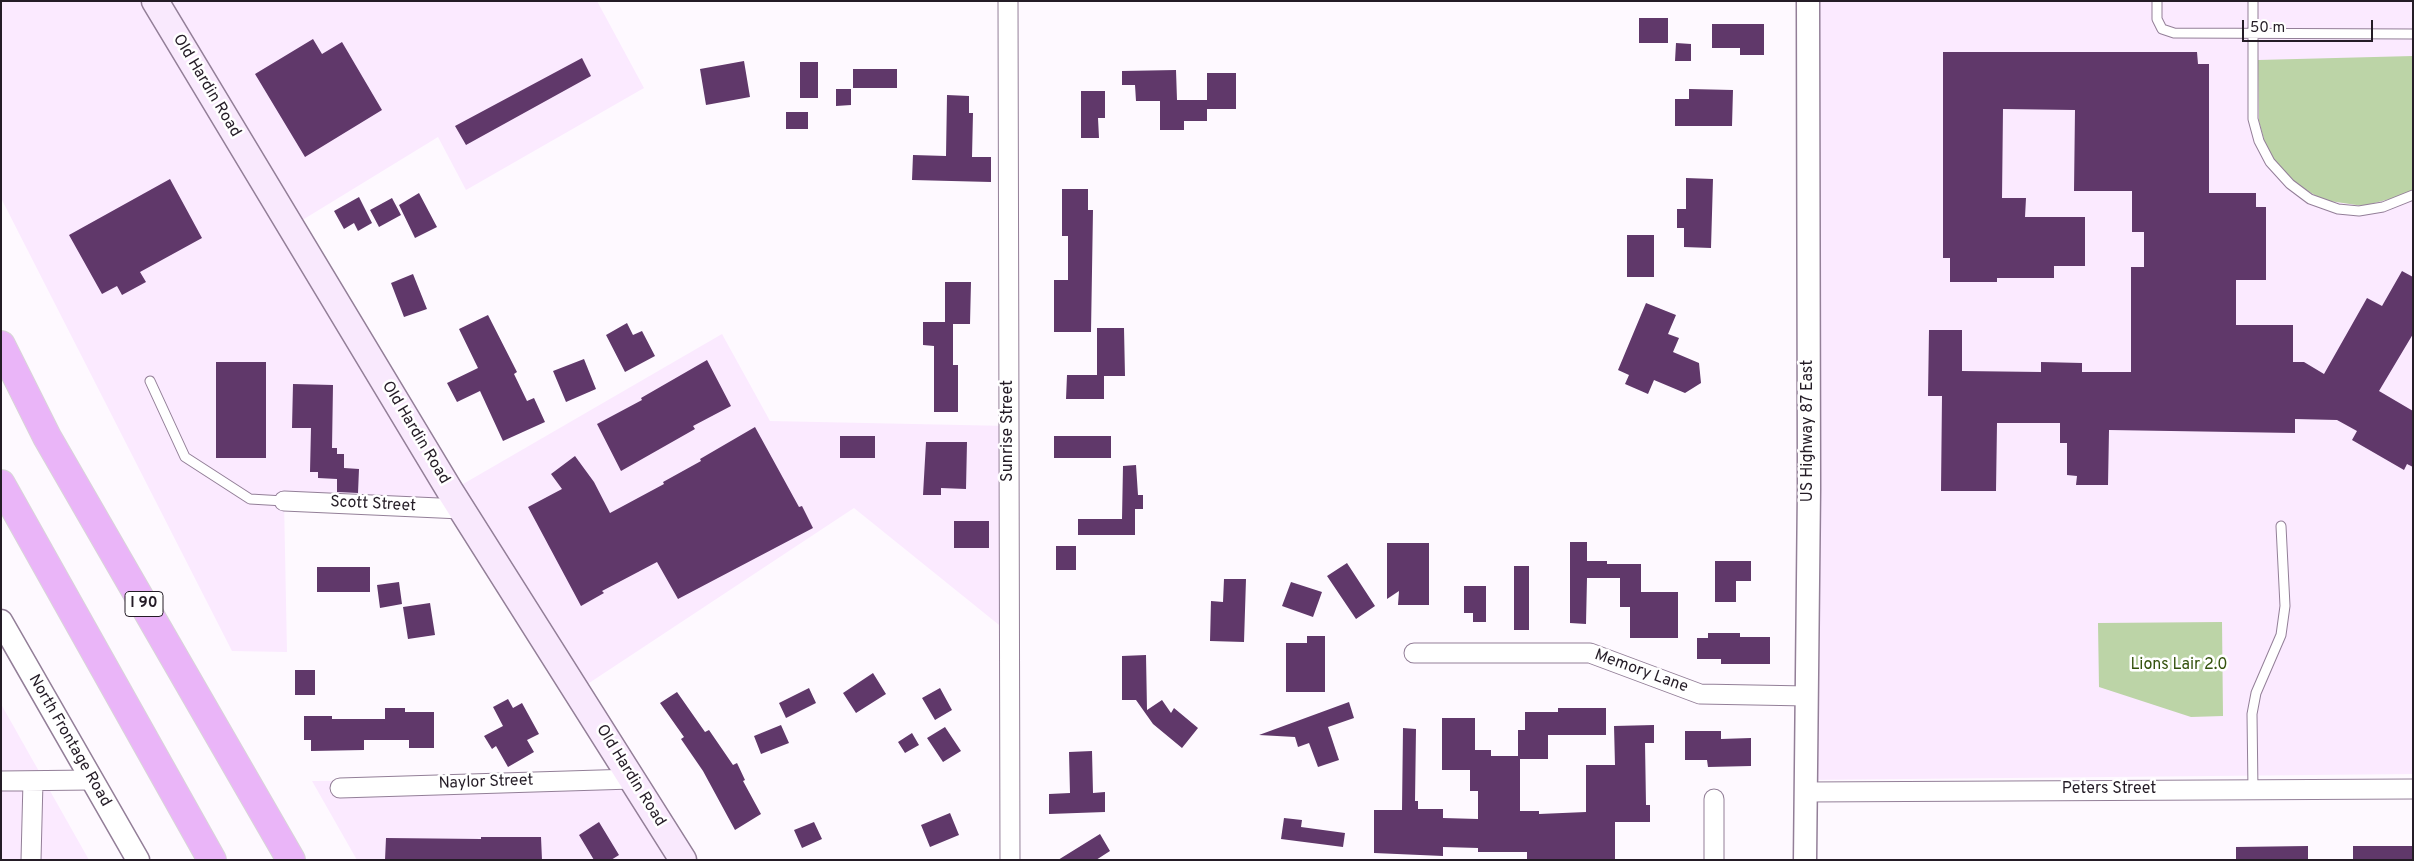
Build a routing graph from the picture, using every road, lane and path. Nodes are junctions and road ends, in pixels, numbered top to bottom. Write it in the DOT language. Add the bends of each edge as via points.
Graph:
graph roads {
  1 [pos="155,1"];
  2 [pos="1008,1"];
  3 [pos="1808,1"];
  4 [pos="2157,1"];
  5 [pos="2253,1"];
  6 [pos="2253,34"];
  7 [pos="2413,34"];
  8 [pos="2413,195"];
  9 [pos="1,345"];
  10 [pos="150,381"];
  11 [pos="1,484"];
  12 [pos="284,501"];
  13 [pos="462,509"];
  14 [pos="2281,526"];
  15 [pos="1,621"];
  16 [pos="1414,653"];
  17 [pos="1807,696"];
  18 [pos="632,779"];
  19 [pos="33,780"];
  20 [pos="92,780"];
  21 [pos="1,781"];
  22 [pos="340,788"];
  23 [pos="2413,789"];
  24 [pos="2253,790"];
  25 [pos="1806,792"];
  26 [pos="1714,799"];
  27 [pos="31,860"];
  28 [pos="138,860"];
  29 [pos="212,860"];
  30 [pos="291,860"];
  31 [pos="683,860"];
  32 [pos="1010,860"];
  33 [pos="1714,860"];
  34 [pos="1805,860"];
  1 -- 13 [label="main road, Old Hardin Road"];
  2 -- 32 [label="street, Sunrise Street"];
  3 -- 17 [label="street, US Highway 87 East"];
  4 -- 6 [label="lane" via="2157,18 2162,29 2174,33"];
  5 -- 6 [label="lane"];
  6 -- 7 [label="lane"];
  6 -- 8 [label="lane" via="2253,119 2259,141 2270,162 2290,184 2310,199 2338,209 2359,211 2383,207"];
  9 -- 30 [label="highway, I 90" via="47,437"];
  10 -- 12 [label="lane" via="185,457 250,499"];
  11 -- 29 [label="highway"];
  12 -- 13 [label="street, Scott Street"];
  13 -- 18 [label="main road, Old Hardin Road"];
  14 -- 24 [label="lane" via="2285,606 2281,635 2256,692 2252,714"];
  15 -- 20 [label="street, North Frontage Road"];
  16 -- 17 [label="street, Memory Lane" via="1590,653 1700,694"];
  17 -- 25 [label="street, US Highway 87 East"];
  18 -- 22 [label="street, Naylor Street"];
  18 -- 31 [label="main road, Old Hardin Road"];
  19 -- 20 [label="street"];
  19 -- 21 [label="street"];
  19 -- 27 [label="street"];
  20 -- 28 [label="street, North Frontage Road"];
  23 -- 24 [label="street, Peters Street"];
  24 -- 25 [label="street, Peters Street"];
  25 -- 34 [label="street, US Highway 87 East"];
  26 -- 33 [label="street"];
}
